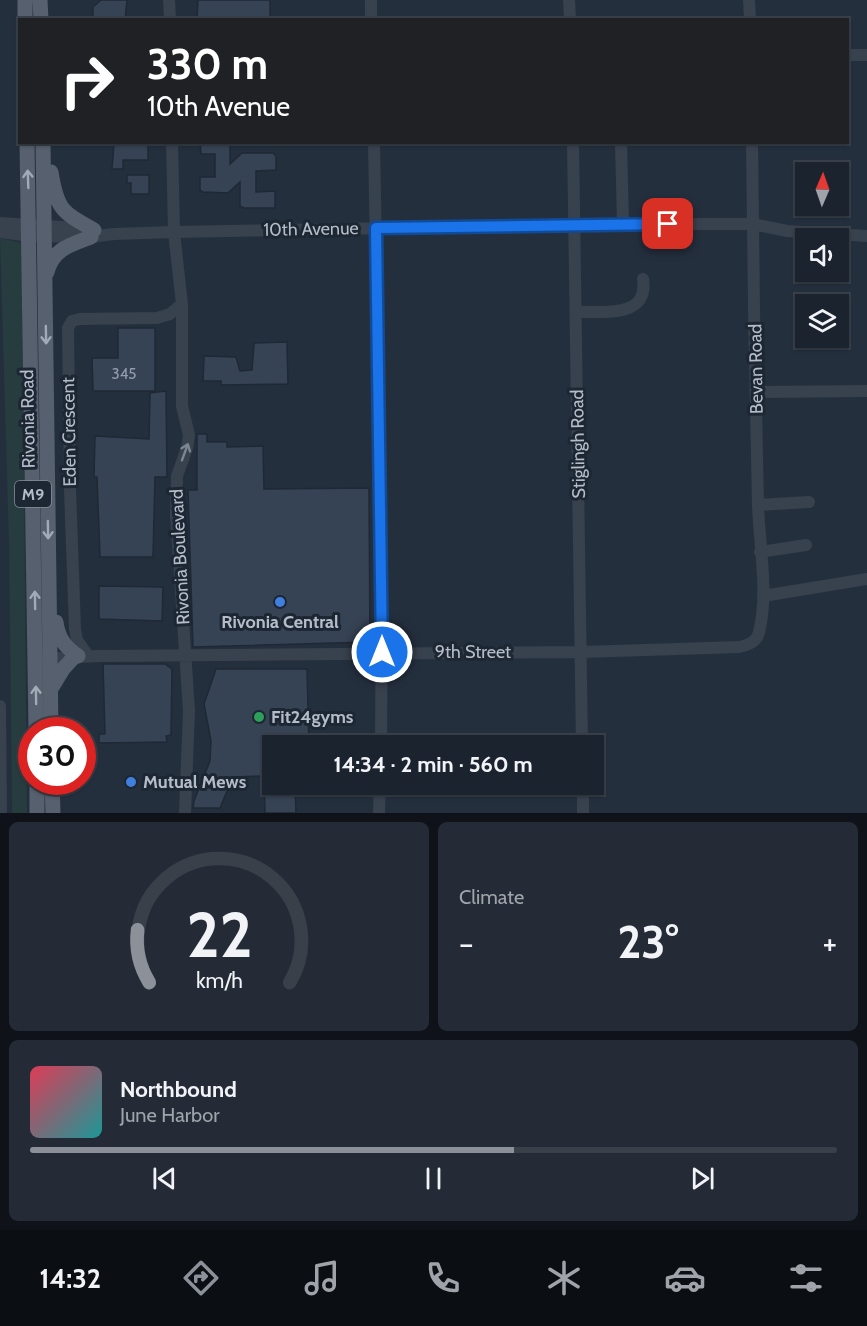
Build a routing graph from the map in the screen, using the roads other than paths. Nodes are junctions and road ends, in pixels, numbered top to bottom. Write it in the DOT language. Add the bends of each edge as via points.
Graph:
graph roads {
  1 [pos="25,0"];
  2 [pos="40,0"];
  3 [pos="170,0"];
  4 [pos="371,0"];
  5 [pos="569,0"];
  6 [pos="749,0"];
  7 [pos="25,18"];
  8 [pos="40,18"];
  9 [pos="170,18"];
  10 [pos="371,18"];
  11 [pos="570,18"];
  12 [pos="750,18"];
  13 [pos="849,55"];
  14 [pos="867,55"];
  15 [pos="27,144"];
  16 [pos="45,144"];
  17 [pos="45,144"];
  18 [pos="172,144"];
  19 [pos="374,144"];
  20 [pos="573,144"];
  21 [pos="621,144"];
  22 [pos="752,144"];
  23 [pos="0,223"];
  24 [pos="623,224"];
  25 [pos="753,224"];
  26 [pos="575,225"];
  27 [pos="376,228"];
  28 [pos="37,231"];
  29 [pos="174,231"];
  30 [pos="0,232"];
  31 [pos="92,233"];
  32 [pos="867,236"];
  33 [pos="46,277"];
  34 [pos="643,279"];
  35 [pos="182,304"];
  36 [pos="576,312"];
  37 [pos="867,391"];
  38 [pos="756,392"];
  39 [pos="809,502"];
  40 [pos="758,505"];
  41 [pos="806,545"];
  42 [pos="760,552"];
  43 [pos="49,563"];
  44 [pos="867,579"];
  45 [pos="763,596"];
  46 [pos="382,652"];
  47 [pos="582,652"];
  48 [pos="80,656"];
  49 [pos="185,656"];
  50 [pos="43,659"];
  51 [pos="51,690"];
  52 [pos="0,706"];
  53 [pos="37,717"];
  54 [pos="51,717"];
  55 [pos="381,735"];
  56 [pos="582,735"];
  57 [pos="37,795"];
  58 [pos="52,795"];
  59 [pos="380,795"];
  60 [pos="583,795"];
  61 [pos="1,813"];
  62 [pos="38,813"];
  63 [pos="53,813"];
  64 [pos="185,813"];
  65 [pos="379,813"];
  66 [pos="584,813"];
  1 -- 7 [label="main road"];
  2 -- 8 [label="main road"];
  3 -- 9 [label="street"];
  4 -- 10 [label="street"];
  5 -- 11 [label="street"];
  6 -- 12 [label="street"];
  13 -- 14 [label="street"];
  28 -- 15 [label="main road, Rivonia Road / M9, one-way"];
  16 -- 28 [label="main road, Rivonia Road / M9"];
  17 -- 31 [label="main road" via="58,202"];
  18 -- 29 [label="street, Rivonia Boulevard"];
  19 -- 27 [label="street"];
  20 -- 26 [label="street, Stiglingh Road"];
  21 -- 24 [label="street"];
  22 -- 25 [label="street, Bevan Road"];
  23 -- 28 [label="street, 10th Avenue"];
  24 -- 25 [label="street, 10th Avenue"];
  24 -- 26 [label="street, 10th Avenue"];
  25 -- 32 [label="street, 10th Avenue" via="787,231"];
  25 -- 38 [label="street, Bevan Road"];
  26 -- 27 [label="street, 10th Avenue"];
  26 -- 36 [label="street, Stiglingh Road"];
  27 -- 29 [label="street, 10th Avenue"];
  27 -- 46 [label="street"];
  28 -- 30 [label="street, 10th Avenue"];
  28 -- 31 [label="street, 10th Avenue"];
  28 -- 33 [label="main road, Rivonia Road / M9"];
  50 -- 28 [label="main road, Rivonia Road / M9, one-way"];
  29 -- 31 [label="street, 10th Avenue"];
  29 -- 35 [label="street, Rivonia Boulevard"];
  31 -- 33 [label="main road" via="53,256"];
  33 -- 43 [label="main road, Rivonia Road / M9, one-way"];
  34 -- 36 [label="street" via="642,297 633,307"];
  35 -- 48 [label="street, Eden Crescent" via="157,318 80,319 69,324 70,489 75,629"];
  49 -- 35 [label="street, Rivonia Boulevard, one-way" via="176,515 177,476 189,442 182,406"];
  36 -- 47 [label="street, Stiglingh Road"];
  37 -- 38 [label="street"];
  38 -- 40 [label="street, Bevan Road"];
  39 -- 40 [label="street"];
  40 -- 42 [label="street, Bevan Road"];
  41 -- 42 [label="street"];
  42 -- 45 [label="street, Bevan Road"];
  43 -- 48 [label="main road" via="58,635"];
  43 -- 50 [label="main road, Rivonia Road / M9"];
  44 -- 45 [label="street"];
  45 -- 47 [label="street, 9th Street" via="759,633 747,645"];
  46 -- 47 [label="street, 9th Street"];
  46 -- 49 [label="street, 9th Street"];
  46 -- 55 [label="street"];
  47 -- 56 [label="street, Stiglingh Road"];
  48 -- 49 [label="street, 9th Street"];
  48 -- 50 [label="street, 9th Street"];
  48 -- 51 [label="main road" via="57,676"];
  49 -- 64 [label="street, Rivonia Boulevard" via="189,711"];
  50 -- 51 [label="main road, Rivonia Road / M9"];
  53 -- 50 [label="main road, Rivonia Road / M9, one-way"];
  51 -- 54 [label="main road, Rivonia Road / M9"];
  52 -- 61 [label="street"];
  57 -- 62 [label="main road"];
  58 -- 63 [label="main road"];
  59 -- 65 [label="street"];
  60 -- 66 [label="street"];
}
